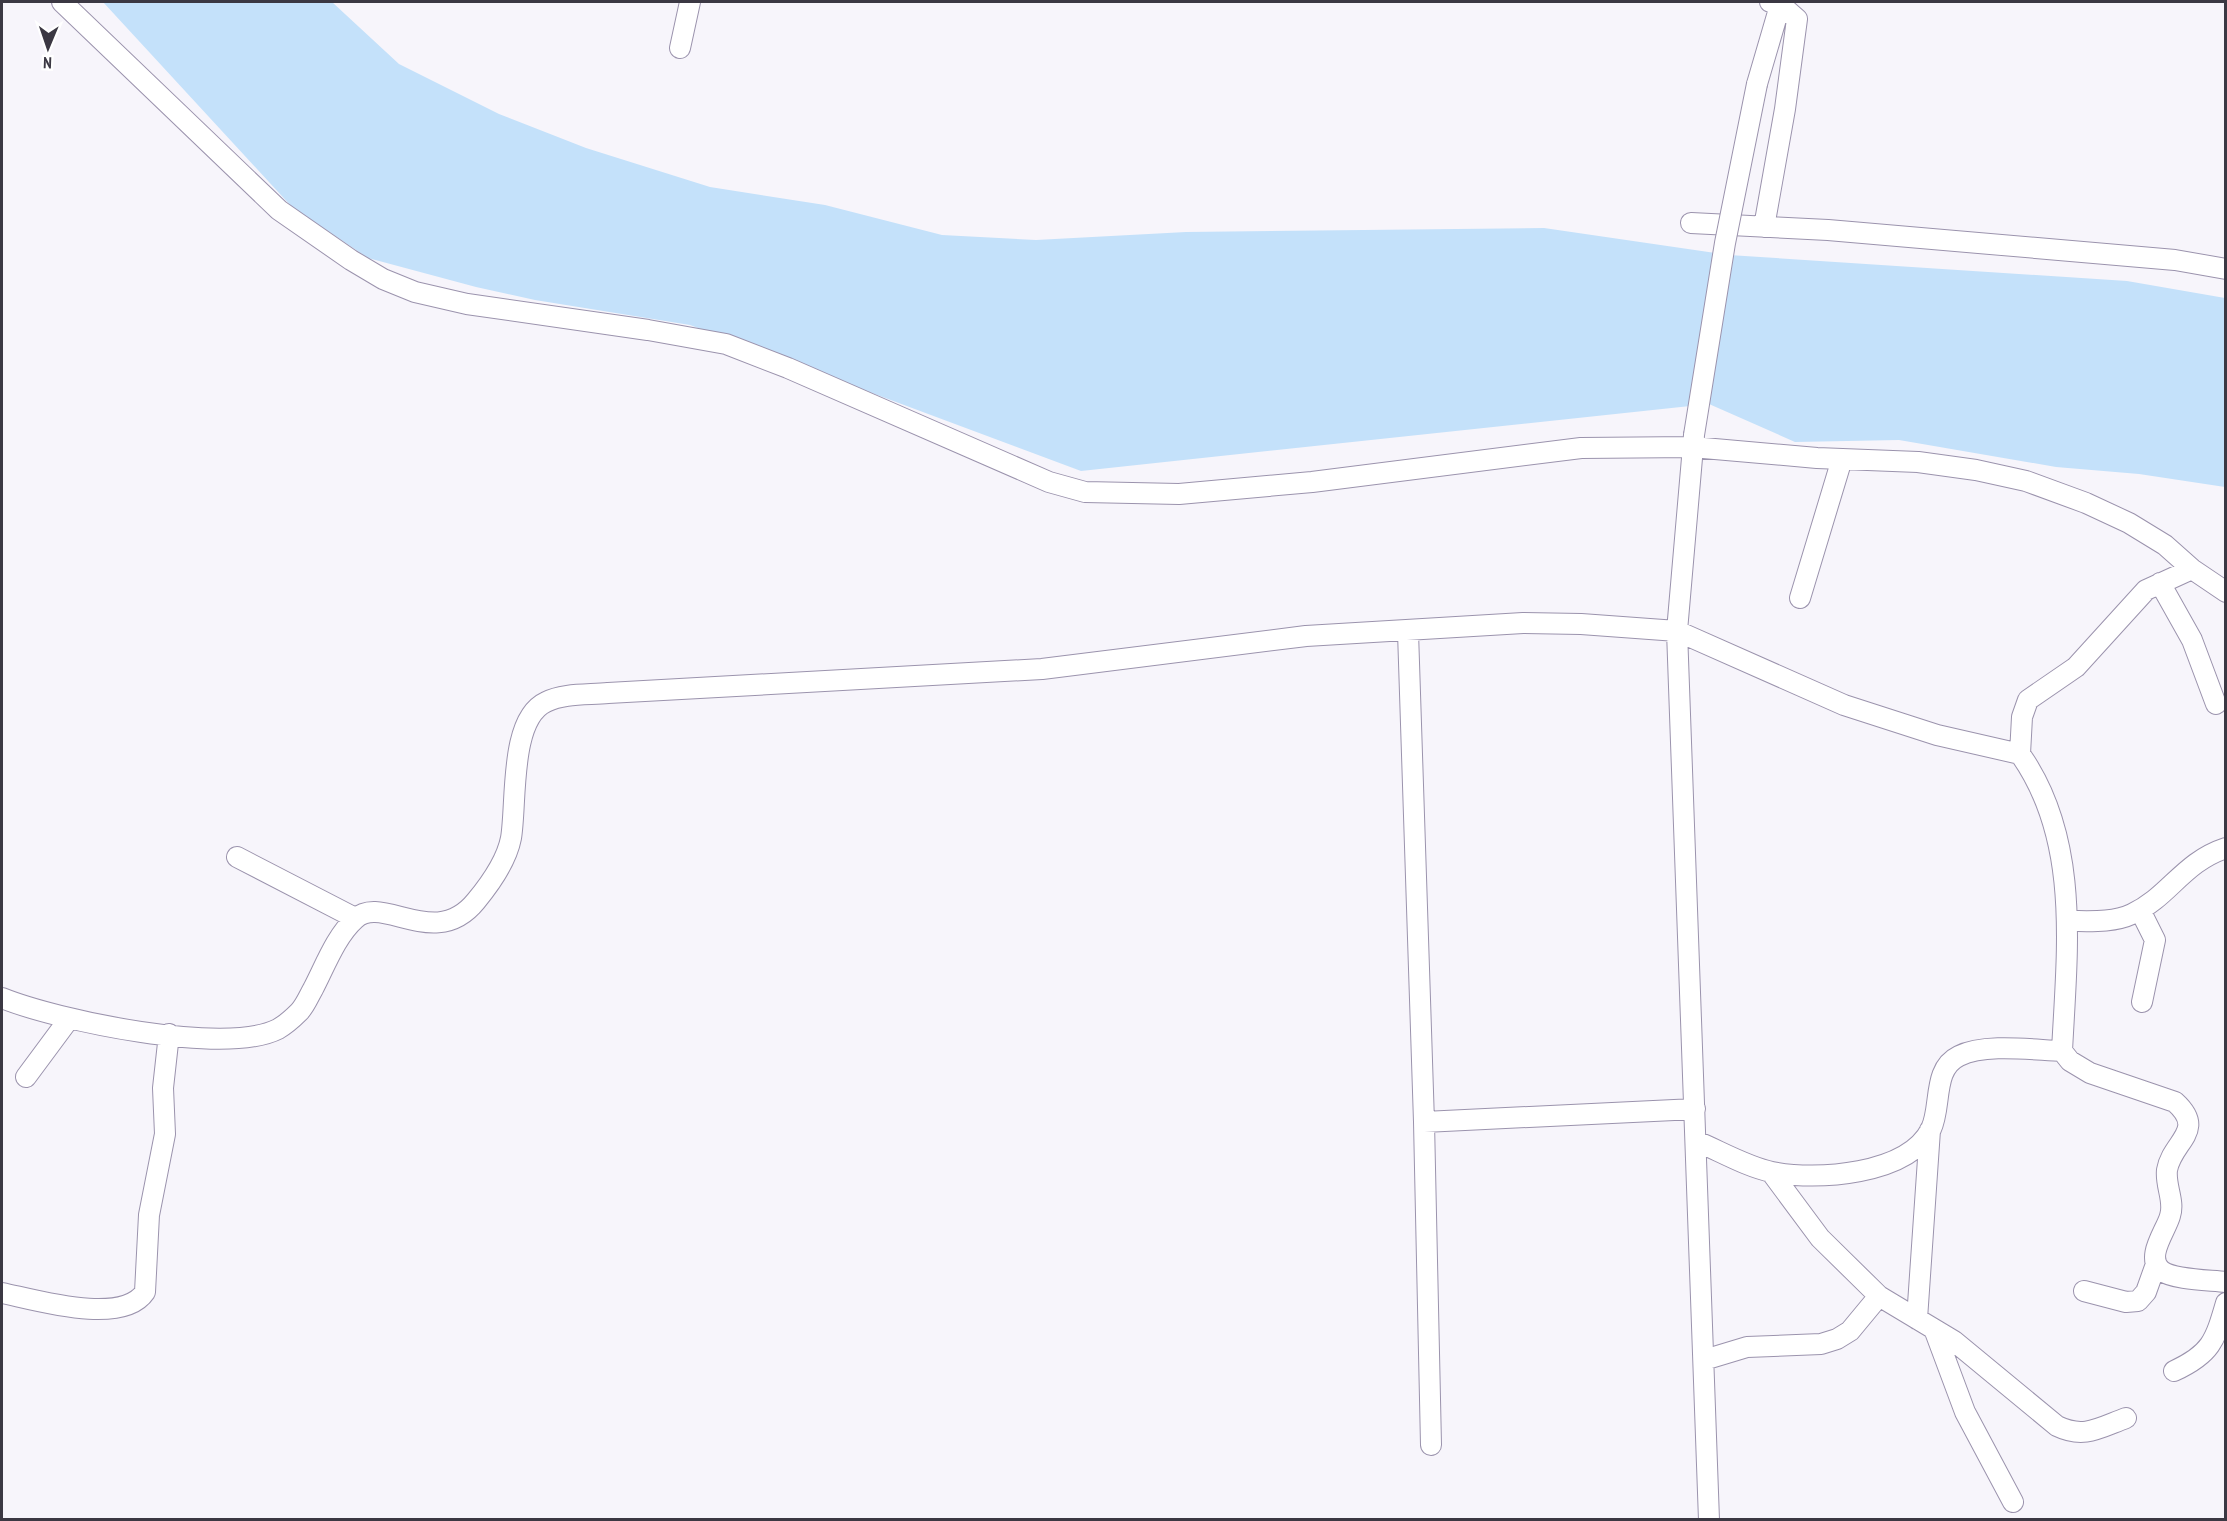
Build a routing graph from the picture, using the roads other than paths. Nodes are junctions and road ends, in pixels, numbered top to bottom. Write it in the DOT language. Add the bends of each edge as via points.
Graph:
graph roads {
  1 [pos="62,2"];
  2 [pos="690,2"];
  3 [pos="1777,2"];
  4 [pos="680,48"];
  5 [pos="1691,224"];
  6 [pos="1764,227"];
  7 [pos="2226,269"];
  8 [pos="1693,441"];
  9 [pos="1842,459"];
  10 [pos="2192,569"];
  11 [pos="2160,583"];
  12 [pos="2226,592"];
  13 [pos="1800,598"];
  14 [pos="1677,631"];
  15 [pos="1408,632"];
  16 [pos="2216,704"];
  17 [pos="2020,754"];
  18 [pos="2226,848"];
  19 [pos="237,857"];
  20 [pos="2140,910"];
  21 [pos="355,918"];
  22 [pos="2068,921"];
  23 [pos="2,998"];
  24 [pos="2142,1002"];
  25 [pos="69,1019"];
  26 [pos="169,1034"];
  27 [pos="2062,1051"];
  28 [pos="26,1077"];
  29 [pos="1695,1109"];
  30 [pos="1424,1122"];
  31 [pos="1930,1131"];
  32 [pos="1696,1141"];
  33 [pos="1771,1172"];
  34 [pos="2156,1264"];
  35 [pos="2226,1282"];
  36 [pos="2084,1291"];
  37 [pos="2,1293"];
  38 [pos="1879,1296"];
  39 [pos="2226,1303"];
  40 [pos="1926,1324"];
  41 [pos="1704,1360"];
  42 [pos="2174,1371"];
  43 [pos="2126,1418"];
  44 [pos="1431,1446"];
  45 [pos="2013,1502"];
  46 [pos="1709,1520"];
  1 -- 8 [label="street" via="279,210 383,279 416,292 467,304 726,344 1049,482 1085,492 1179,494 1312,482 1581,448"];
  2 -- 4 [label="street"];
  3 -- 6 [label="street" via="1797,19"];
  3 -- 8 [label="street, bridge" via="1725,243"];
  5 -- 6 [label="street"];
  6 -- 7 [label="street" via="2175,260"];
  8 -- 9 [label="street"];
  8 -- 14 [label="street"];
  9 -- 10 [label="street" via="1918,462 2026,481 2129,523 2165,545"];
  9 -- 13 [label="street"];
  10 -- 11 [label="street"];
  10 -- 12 [label="street"];
  11 -- 16 [label="street" via="2192,640"];
  11 -- 17 [label="street" via="2135,601 2076,667 2028,700 2022,717"];
  14 -- 15 [label="street" via="1523,623"];
  14 -- 17 [label="street" via="1854,708 1937,735"];
  14 -- 29 [label="street"];
  15 -- 21 [label="street" via="1306,636 1042,669 608,693 547,701 533,710 524,730 517,762 511,839 502,862 475,902 440,923 375,912 363,912"];
  15 -- 30 [label="street"];
  17 -- 22 [label="street" via="2048,802 2064,874"];
  18 -- 20 [label="street" via="2195,862"];
  19 -- 21 [label="street"];
  20 -- 22 [label="street" via="2112,920"];
  20 -- 24 [label="street" via="2155,940"];
  21 -- 26 [label="street" via="301,1011 278,1029 226,1038"];
  22 -- 27 [label="street"];
  23 -- 25 [label="street"];
  25 -- 26 [label="street" via="101,1027"];
  25 -- 28 [label="street"];
  26 -- 37 [label="street" via="163,1088 165,1134 148,1223 146,1292 130,1305 103,1309"];
  27 -- 31 [label="street" via="1989,1049 1958,1056 1941,1075 1937,1112"];
  27 -- 34 [label="street" via="2077,1067 2175,1102 2186,1115 2188,1133 2168,1170 2172,1208 2157,1247"];
  29 -- 30 [label="street"];
  29 -- 32 [label="street"];
  30 -- 44 [label="street"];
  31 -- 33 [label="street" via="1908,1153 1887,1164 1838,1175"];
  31 -- 40 [label="street"];
  32 -- 33 [label="street"];
  32 -- 41 [label="street"];
  33 -- 38 [label="street" via="1820,1239"];
  34 -- 35 [label="street" via="2169,1275"];
  34 -- 36 [label="street" via="2146,1292 2138,1301 2126,1302"];
  38 -- 40 [label="street"];
  38 -- 41 [label="street" via="1850,1331 1838,1339 1821,1344 1748,1347"];
  39 -- 42 [label="street" via="2211,1346 2194,1362"];
  40 -- 43 [label="street" via="1954,1341 2069,1432 2088,1432"];
  40 -- 45 [label="street" via="1965,1412"];
  41 -- 46 [label="street"];
}
